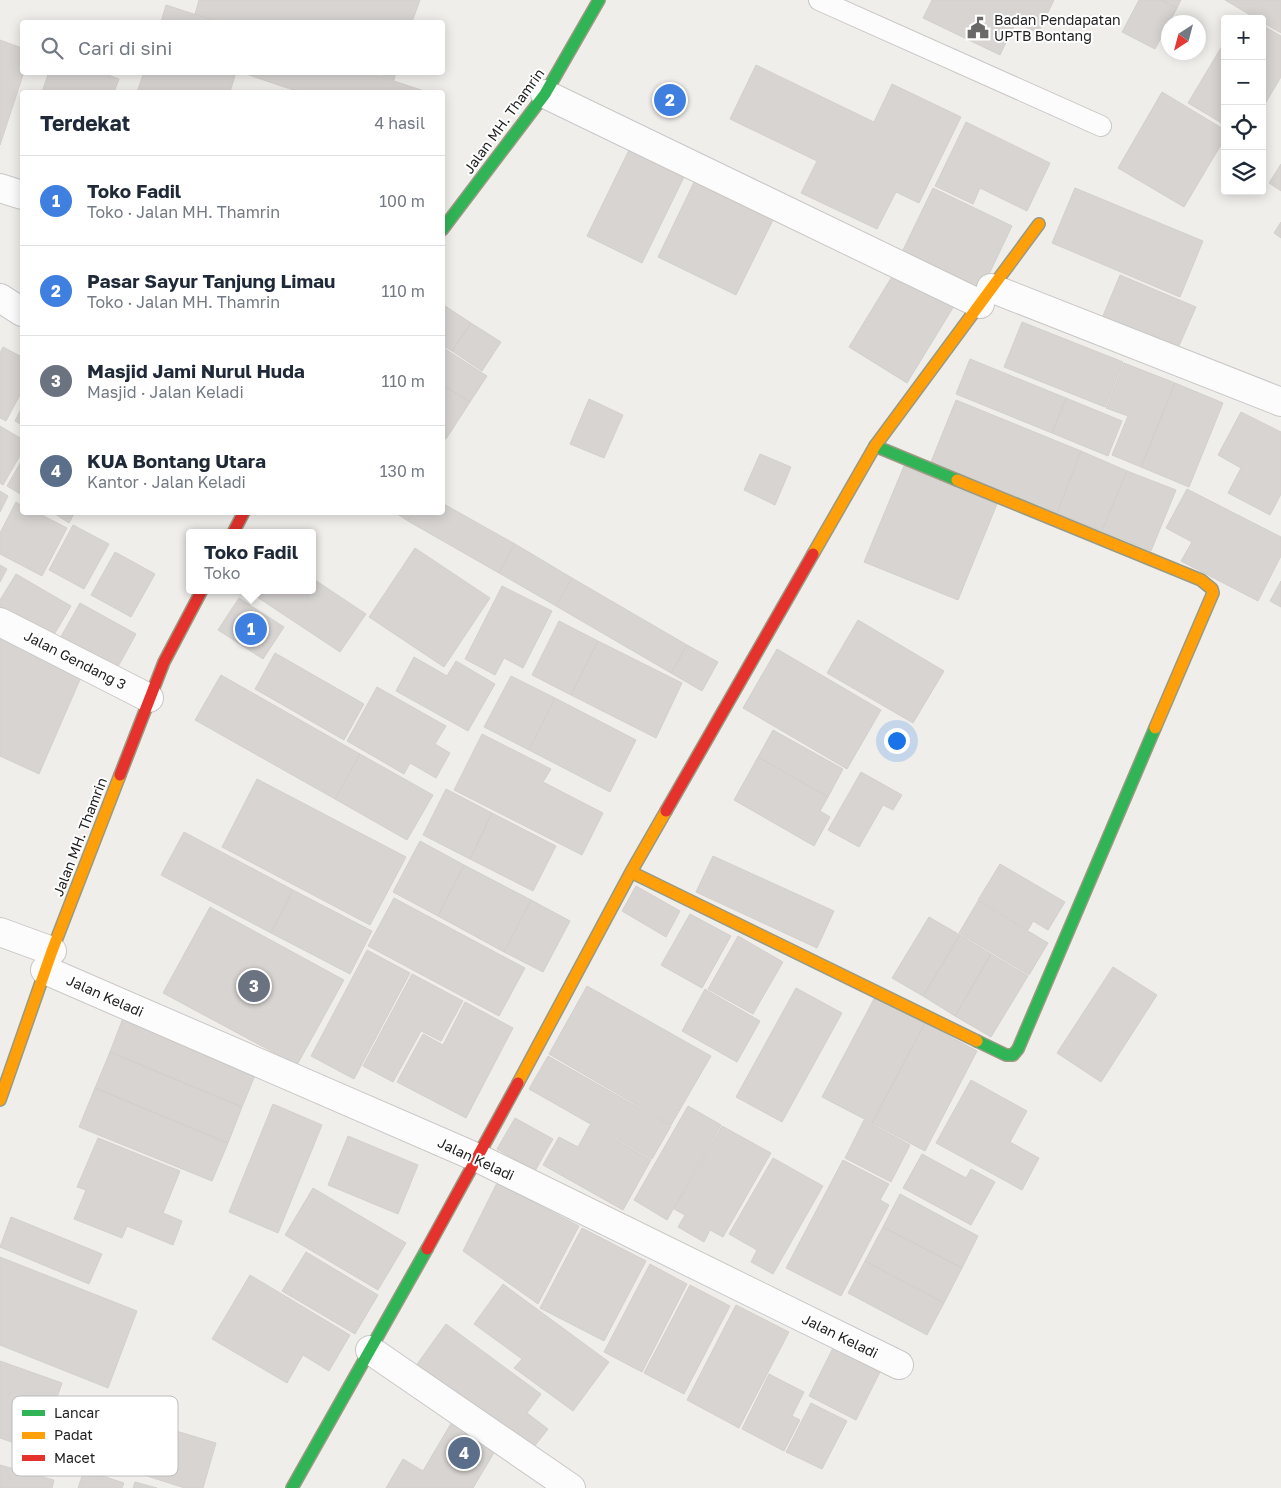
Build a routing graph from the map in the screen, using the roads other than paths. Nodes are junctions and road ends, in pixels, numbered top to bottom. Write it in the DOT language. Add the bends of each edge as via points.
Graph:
graph roads {
  1 [pos="599,0"];
  2 [pos="819,0"];
  3 [pos="545,94"];
  4 [pos="1101,126"];
  5 [pos="0,188"];
  6 [pos="20,194"];
  7 [pos="1039,224"];
  8 [pos="445,226"];
  9 [pos="985,296"];
  10 [pos="0,298"];
  11 [pos="20,311"];
  12 [pos="1281,402"];
  13 [pos="875,446"];
  14 [pos="242,515"];
  15 [pos="235,529"];
  16 [pos="200,594"];
  17 [pos="0,622"];
  18 [pos="150,698"];
  19 [pos="630,872"];
  20 [pos="0,932"];
  21 [pos="49,960"];
  22 [pos="0,1100"];
  23 [pos="478,1158"];
  24 [pos="370,1350"];
  25 [pos="899,1365"];
  26 [pos="292,1488"];
  27 [pos="571,1488"];
  1 -- 3 [label="street, Jalan MH. Thamrin"];
  2 -- 4 [label="lane"];
  3 -- 8 [label="street, Jalan MH. Thamrin"];
  3 -- 9 [label="street"];
  5 -- 6 [label="street"];
  7 -- 9 [label="street"];
  9 -- 12 [label="street"];
  9 -- 13 [label="street"];
  10 -- 11 [label="street"];
  13 -- 19 [label="street"];
  13 -- 19 [label="street" via="1201,580 1213,593 1018,1049 1013,1055 1006,1055"];
  14 -- 15 [label="street"];
  16 -- 18 [label="street, Jalan MH. Thamrin" via="164,662"];
  17 -- 18 [label="street, Jalan Gendang 3"];
  18 -- 21 [label="street, Jalan MH. Thamrin"];
  19 -- 23 [label="street"];
  20 -- 21 [label="street, Jalan Keladi"];
  21 -- 22 [label="street, Jalan MH. Thamrin"];
  21 -- 23 [label="street, Jalan Keladi"];
  23 -- 24 [label="street"];
  23 -- 25 [label="street, Jalan Keladi"];
  24 -- 26 [label="street"];
  24 -- 27 [label="street"];
}
